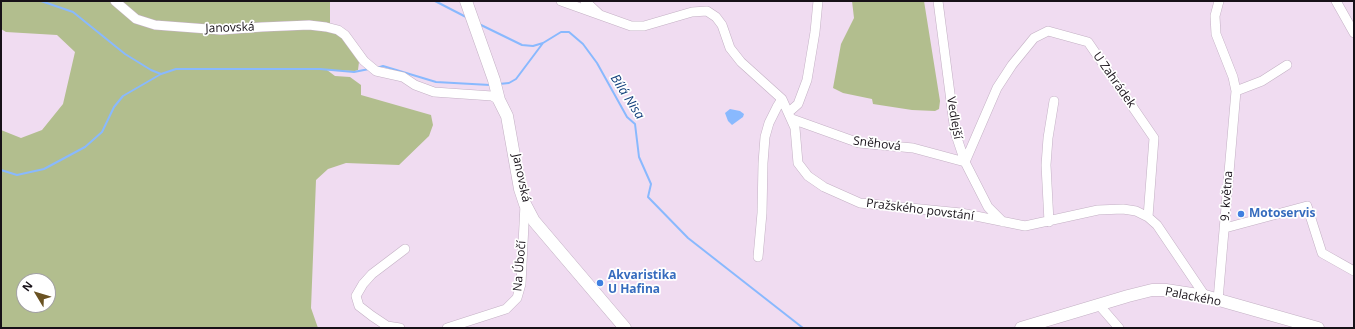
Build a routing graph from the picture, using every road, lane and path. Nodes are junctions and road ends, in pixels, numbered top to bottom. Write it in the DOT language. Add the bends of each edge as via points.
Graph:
graph roads {
  1 [pos="115,1"];
  2 [pos="561,1"];
  3 [pos="585,1"];
  4 [pos="818,1"];
  5 [pos="938,1"];
  6 [pos="1219,1"];
  7 [pos="1336,1"];
  8 [pos="468,6"];
  9 [pos="601,16"];
  10 [pos="1354,33"];
  11 [pos="1287,65"];
  12 [pos="1236,90"];
  13 [pos="498,96"];
  14 [pos="782,99"];
  15 [pos="1054,101"];
  16 [pos="790,115"];
  17 [pos="965,162"];
  18 [pos="525,204"];
  19 [pos="1148,217"];
  20 [pos="1049,222"];
  21 [pos="1004,223"];
  22 [pos="1225,228"];
  23 [pos="405,249"];
  24 [pos="758,257"];
  25 [pos="1354,271"];
  26 [pos="1205,296"];
  27 [pos="1218,300"];
  28 [pos="1099,305"];
  29 [pos="385,327"];
  30 [pos="400,328"];
  31 [pos="447,328"];
  32 [pos="625,328"];
  33 [pos="1021,328"];
  34 [pos="1118,328"];
  35 [pos="1318,328"];
  1 -- 13 [label="street, Janovská" via="136,19 155,25 221,30 309,25 338,30 350,39 364,61 376,70 403,77 426,90 449,94"];
  2 -- 9 [label="street, Pražského povstání"];
  3 -- 9 [label="street, Pražského povstání"];
  4 -- 16 [label="street" via="808,80 798,104"];
  5 -- 17 [label="street, Vedlejší" via="955,132"];
  6 -- 12 [label="street, 9. května" via="1215,16 1216,34"];
  7 -- 10 [label="street"];
  8 -- 13 [label="street, Janovská"];
  9 -- 14 [label="street, Pražského povstání" via="631,26 644,26 692,12 707,11 716,16 722,25 730,48 741,62"];
  11 -- 12 [label="street" via="1262,81"];
  12 -- 22 [label="street, 9. května"];
  13 -- 18 [label="street, Janovská" via="507,116"];
  14 -- 16 [label="street, Pražského povstání"];
  14 -- 24 [label="street" via="776,106 765,137"];
  15 -- 20 [label="street" via="1046,165"];
  16 -- 17 [label="street, Sněhová" via="859,143 913,148"];
  16 -- 21 [label="street, Pražského povstání" via="795,128 798,163 808,176 824,187 860,203 961,212"];
  17 -- 19 [label="street, U Zahrádek" via="997,88 1034,38 1048,31 1088,42 1154,138"];
  17 -- 21 [label="street, Vedlejší" via="988,207"];
  18 -- 31 [label="street, Na Úbočí" via="521,284 517,298 506,309"];
  18 -- 32 [label="street, Janovská" via="534,221"];
  19 -- 20 [label="street, Pražského povstání" via="1136,211 1123,209 1098,210"];
  19 -- 26 [label="street, Pražského povstání" via="1168,239"];
  20 -- 21 [label="street, Pražského povstání" via="1026,226"];
  22 -- 25 [label="street" via="1307,206 1322,253"];
  22 -- 27 [label="street, 9. května"];
  23 -- 29 [label="street" via="372,274 356,296 359,306"];
  26 -- 27 [label="street, Palackého"];
  26 -- 28 [label="street, Palackého" via="1152,290"];
  27 -- 35 [label="street, Palackého"];
  28 -- 33 [label="street, Palackého"];
  28 -- 34 [label="street"];
  29 -- 30 [label="street"];
}
